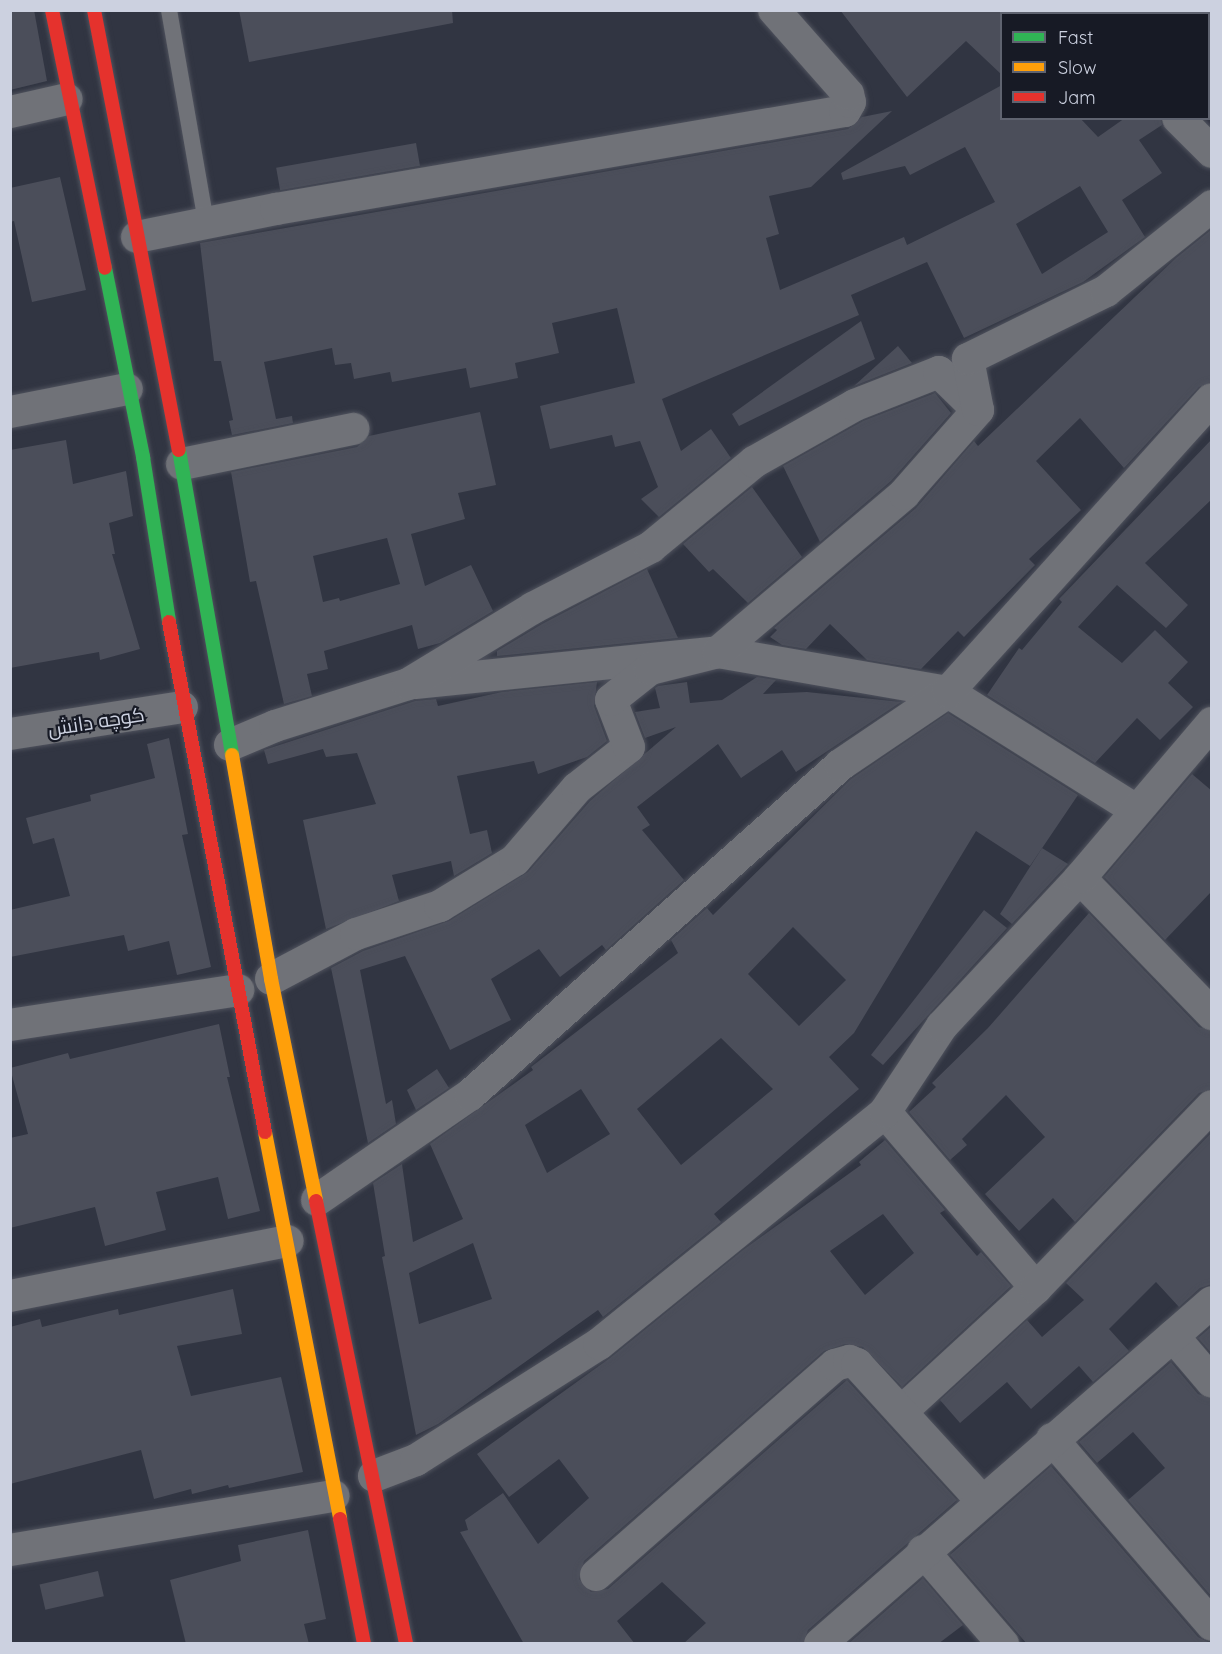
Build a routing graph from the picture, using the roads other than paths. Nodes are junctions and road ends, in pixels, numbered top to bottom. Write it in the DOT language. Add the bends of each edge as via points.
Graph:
graph roads {
  1 [pos="52,10"];
  2 [pos="94,10"];
  3 [pos="169,10"];
  4 [pos="774,10"];
  5 [pos="68,99"];
  6 [pos="10,112"];
  7 [pos="1180,120"];
  8 [pos="1212,152"];
  9 [pos="1212,206"];
  10 [pos="206,222"];
  11 [pos="137,237"];
  12 [pos="127,389"];
  13 [pos="1212,399"];
  14 [pos="978,410"];
  15 [pos="10,411"];
  16 [pos="353,429"];
  17 [pos="182,464"];
  18 [pos="718,652"];
  19 [pos="408,684"];
  20 [pos="948,692"];
  21 [pos="182,707"];
  22 [pos="1212,723"];
  23 [pos="10,735"];
  24 [pos="230,745"];
  25 [pos="1136,810"];
  26 [pos="1080,878"];
  27 [pos="271,979"];
  28 [pos="238,990"];
  29 [pos="1209,1006"];
  30 [pos="10,1025"];
  31 [pos="1212,1106"];
  32 [pos="885,1112"];
  33 [pos="317,1200"];
  34 [pos="288,1241"];
  35 [pos="1036,1288"];
  36 [pos="10,1296"];
  37 [pos="1212,1302"];
  38 [pos="1173,1336"];
  39 [pos="1212,1382"];
  40 [pos="901,1412"];
  41 [pos="1052,1439"];
  42 [pos="374,1476"];
  43 [pos="334,1496"];
  44 [pos="981,1500"];
  45 [pos="10,1550"];
  46 [pos="923,1551"];
  47 [pos="596,1575"];
  48 [pos="1212,1625"];
  49 [pos="364,1644"];
  50 [pos="406,1644"];
  51 [pos="820,1644"];
  52 [pos="1003,1644"];
  1 -- 5 [label="main road"];
  2 -- 11 [label="main road"];
  3 -- 10 [label="lane"];
  4 -- 10 [label="street" via="848,94 850,102 845,111"];
  5 -- 6 [label="street"];
  5 -- 12 [label="main road"];
  7 -- 8 [label="street"];
  9 -- 14 [label="street" via="1106,291 968,359"];
  10 -- 11 [label="street"];
  11 -- 17 [label="main road"];
  12 -- 15 [label="street"];
  12 -- 21 [label="main road" via="142,457"];
  13 -- 20 [label="street"];
  14 -- 18 [label="street" via="904,494"];
  14 -- 19 [label="street" via="939,372 855,405 754,462 651,547 533,608"];
  16 -- 17 [label="street"];
  17 -- 24 [label="main road"];
  18 -- 19 [label="street"];
  18 -- 20 [label="street"];
  18 -- 27 [label="street" via="650,669 611,700 628,747 577,788 515,860 440,906 356,934"];
  19 -- 24 [label="street" via="275,726"];
  20 -- 25 [label="street"];
  20 -- 33 [label="street" via="840,765 470,1095"];
  21 -- 23 [label="street, کوچه دانش"];
  21 -- 28 [label="main road"];
  22 -- 25 [label="street"];
  24 -- 27 [label="main road"];
  25 -- 26 [label="street"];
  26 -- 29 [label="street"];
  26 -- 32 [label="street" via="942,1026"];
  27 -- 33 [label="main road"];
  28 -- 30 [label="street"];
  28 -- 34 [label="main road"];
  31 -- 35 [label="street"];
  32 -- 35 [label="street"];
  32 -- 42 [label="street" via="599,1344 416,1460"];
  33 -- 42 [label="main road"];
  34 -- 36 [label="street"];
  34 -- 43 [label="main road"];
  35 -- 40 [label="street"];
  37 -- 38 [label="street"];
  38 -- 39 [label="street"];
  38 -- 41 [label="street"];
  40 -- 44 [label="street"];
  40 -- 47 [label="street" via="857,1364 849,1361 835,1365"];
  41 -- 44 [label="street"];
  41 -- 48 [label="street"];
  42 -- 50 [label="main road"];
  43 -- 45 [label="street"];
  43 -- 49 [label="main road"];
  44 -- 46 [label="street"];
  46 -- 51 [label="street"];
  46 -- 52 [label="street"];
}
